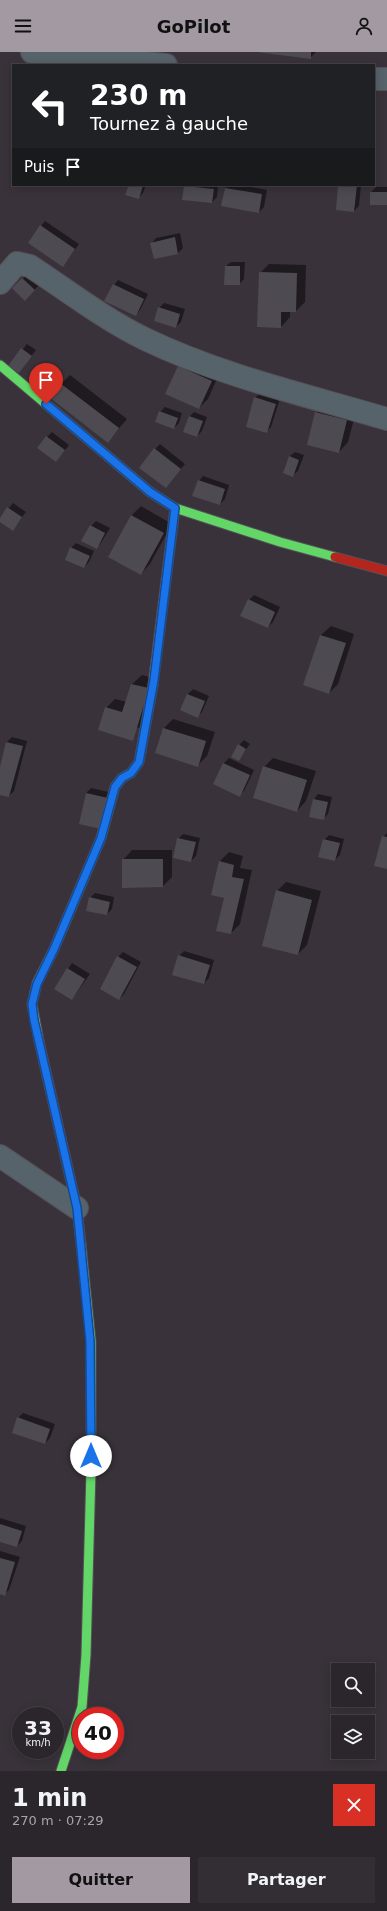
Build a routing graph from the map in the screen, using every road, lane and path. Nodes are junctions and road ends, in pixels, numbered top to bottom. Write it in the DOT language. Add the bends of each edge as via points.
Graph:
graph roads {
  1 [pos="32,52"];
  2 [pos="94,55"];
  3 [pos="159,64"];
  4 [pos="375,79"];
  5 [pos="387,79"];
  6 [pos="0,283"];
  7 [pos="0,365"];
  8 [pos="387,419"];
  9 [pos="175,508"];
  10 [pos="387,571"];
  11 [pos="0,1156"];
  12 [pos="77,1208"];
  13 [pos="61,1771"];
  1 -- 2 [label="street"];
  2 -- 3 [label="street"];
  4 -- 5 [label="street"];
  6 -- 8 [label="street" via="17,263 30,266 106,317 145,339 186,357 250,380"];
  7 -- 9 [label="street" via="150,492"];
  9 -- 10 [label="street" via="280,542"];
  9 -- 12 [label="street" via="154,680 139,762 115,787 101,838 37,984 32,1004"];
  11 -- 12 [label="street"];
  12 -- 13 [label="street" via="90,1341 91,1470 86,1655 82,1708"];
}
